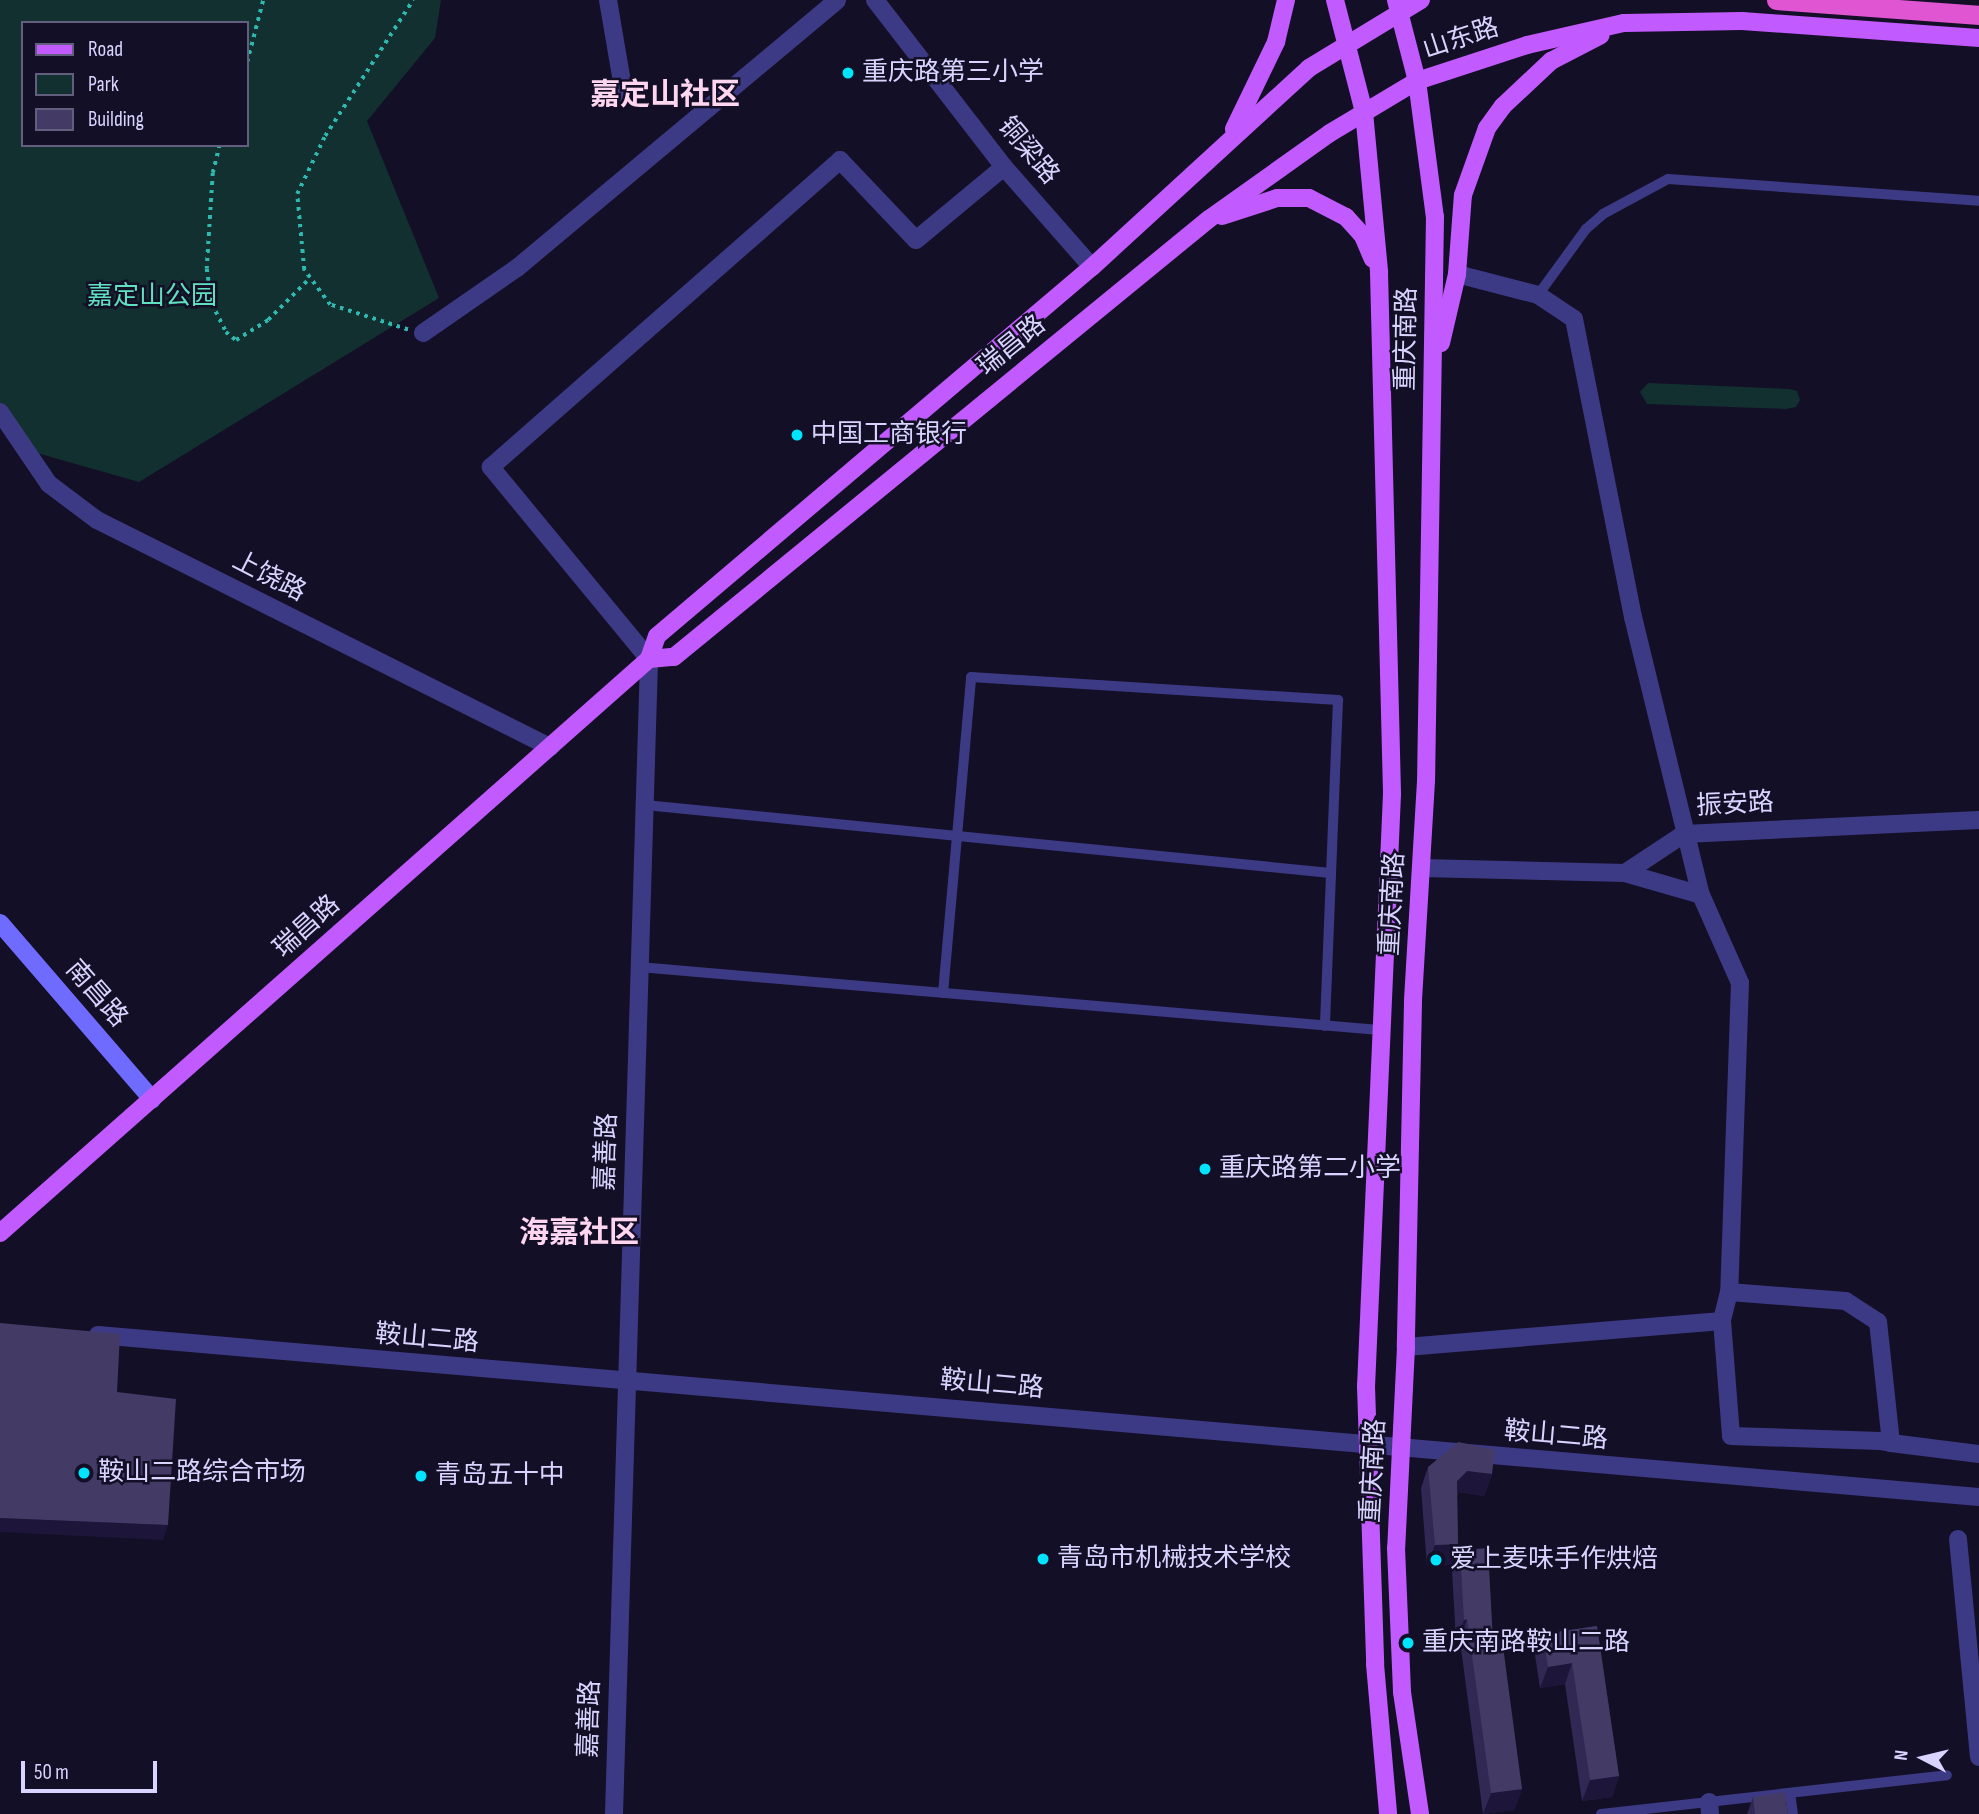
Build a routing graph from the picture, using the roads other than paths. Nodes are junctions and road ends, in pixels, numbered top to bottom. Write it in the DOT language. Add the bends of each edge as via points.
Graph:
graph roads {
  1 [pos="608,0"];
  2 [pos="836,0"];
  3 [pos="875,0"];
  4 [pos="1286,0"];
  5 [pos="1335,0"];
  6 [pos="1421,0"];
  7 [pos="1776,0"];
  8 [pos="1398,5"];
  9 [pos="1979,15"];
  10 [pos="1624,23"];
  11 [pos="1979,38"];
  12 [pos="1348,44"];
  13 [pos="1417,81"];
  14 [pos="624,94"];
  15 [pos="1364,112"];
  16 [pos="1230,139"];
  17 [pos="1004,167"];
  18 [pos="1979,201"];
  19 [pos="1209,219"];
  20 [pos="1093,267"];
  21 [pos="1379,272"];
  22 [pos="1457,274"];
  23 [pos="1538,295"];
  24 [pos="423,333"];
  25 [pos="1433,377"];
  26 [pos="0,412"];
  27 [pos="649,659"];
  28 [pos="550,747"];
  29 [pos="645,805"];
  30 [pos="1979,820"];
  31 [pos="1684,834"];
  32 [pos="957,836"];
  33 [pos="1421,868"];
  34 [pos="1331,873"];
  35 [pos="1625,873"];
  36 [pos="1701,895"];
  37 [pos="0,923"];
  38 [pos="639,967"];
  39 [pos="943,993"];
  40 [pos="1325,1026"];
  41 [pos="1379,1030"];
  42 [pos="152,1099"];
  43 [pos="0,1233"];
  44 [pos="1728,1293"];
  45 [pos="1722,1321"];
  46 [pos="82,1334"];
  47 [pos="1406,1347"];
  48 [pos="627,1378"];
  49 [pos="1891,1443"];
  50 [pos="1368,1446"];
  51 [pos="1401,1449"];
  52 [pos="1979,1454"];
  53 [pos="1979,1497"];
  54 [pos="1958,1539"];
  55 [pos="1979,1757"];
  56 [pos="1947,1774"];
  57 [pos="1790,1793"];
  58 [pos="1709,1808"];
  59 [pos="614,1814"];
  60 [pos="1388,1814"];
  61 [pos="1420,1814"];
  62 [pos="1601,1814"];
  63 [pos="1793,1814"];
  1 -- 14 [label="street"];
  2 -- 24 [label="street" via="517,268"];
  3 -- 17 [label="street, 铜梁路"];
  4 -- 16 [label="main road" via="1265,70"];
  5 -- 12 [label="main road, 重庆南路"];
  6 -- 8 [label="main road, 山东路"];
  7 -- 9 [label="highway"];
  8 -- 12 [label="main road, 山东路"];
  8 -- 13 [label="main road, 重庆南路"];
  10 -- 11 [label="main road, 山东路" via="1742,20"];
  10 -- 13 [label="main road, 山东路" via="1527,45"];
  10 -- 22 [label="main road" via="1551,61 1503,106 1487,128 1463,195"];
  12 -- 15 [label="main road, 重庆南路"];
  12 -- 16 [label="main road, 瑞昌路" via="1309,68"];
  13 -- 15 [label="main road, 瑞昌路"];
  13 -- 25 [label="main road, 重庆南路" via="1435,217"];
  15 -- 19 [label="main road, 瑞昌路"];
  15 -- 21 [label="main road, 重庆南路"];
  16 -- 20 [label="main road, 瑞昌路"];
  17 -- 20 [label="street, 铜梁路"];
  17 -- 27 [label="street" via="916,240 840,160 491,467"];
  18 -- 23 [label="lane" via="1668,179 1603,214 1586,229"];
  19 -- 21 [label="main road" via="1277,198 1309,198 1346,217 1363,236"];
  19 -- 27 [label="main road, 瑞昌路" via="674,657"];
  20 -- 27 [label="main road, 瑞昌路" via="657,636"];
  21 -- 41 [label="main road, 重庆南路" via="1392,794"];
  22 -- 23 [label="street"];
  22 -- 25 [label="main road"];
  23 -- 31 [label="street" via="1574,319 1633,617"];
  25 -- 33 [label="main road, 重庆南路"];
  26 -- 28 [label="street, 上饶路" via="49,484 97,520"];
  27 -- 28 [label="main road, 瑞昌路"];
  27 -- 29 [label="street, 嘉善路"];
  28 -- 42 [label="main road, 瑞昌路"];
  29 -- 32 [label="lane"];
  29 -- 38 [label="street, 嘉善路"];
  30 -- 31 [label="street, 振安路"];
  31 -- 35 [label="street, 振安路"];
  31 -- 36 [label="street"];
  32 -- 34 [label="lane"];
  32 -- 34 [label="lane" via="971,677 1338,699"];
  32 -- 39 [label="lane"];
  33 -- 35 [label="street"];
  33 -- 47 [label="main road, 重庆南路"];
  34 -- 40 [label="lane"];
  35 -- 36 [label="street"];
  36 -- 44 [label="street" via="1740,983"];
  37 -- 42 [label="main road, 南昌路"];
  38 -- 39 [label="lane"];
  38 -- 48 [label="street, 嘉善路"];
  39 -- 40 [label="lane"];
  40 -- 41 [label="lane"];
  41 -- 50 [label="main road, 重庆南路"];
  42 -- 43 [label="main road, 瑞昌路"];
  44 -- 45 [label="street"];
  44 -- 49 [label="street" via="1846,1301 1878,1322"];
  45 -- 47 [label="street"];
  45 -- 49 [label="street" via="1731,1436"];
  46 -- 48 [label="street, 鞍山二路" via="463,1369"];
  47 -- 51 [label="main road, 重庆南路"];
  48 -- 50 [label="street, 鞍山二路"];
  48 -- 59 [label="street, 嘉善路"];
  49 -- 52 [label="street"];
  50 -- 51 [label="street, 鞍山二路"];
  50 -- 60 [label="main road, 重庆南路" via="1375,1664"];
  51 -- 53 [label="street, 鞍山二路"];
  51 -- 61 [label="main road, 重庆南路" via="1396,1548 1402,1692"];
  54 -- 55 [label="street"];
  56 -- 57 [label="lane"];
  57 -- 58 [label="lane"];
  57 -- 63 [label="lane"];
  58 -- 62 [label="lane"];
}
